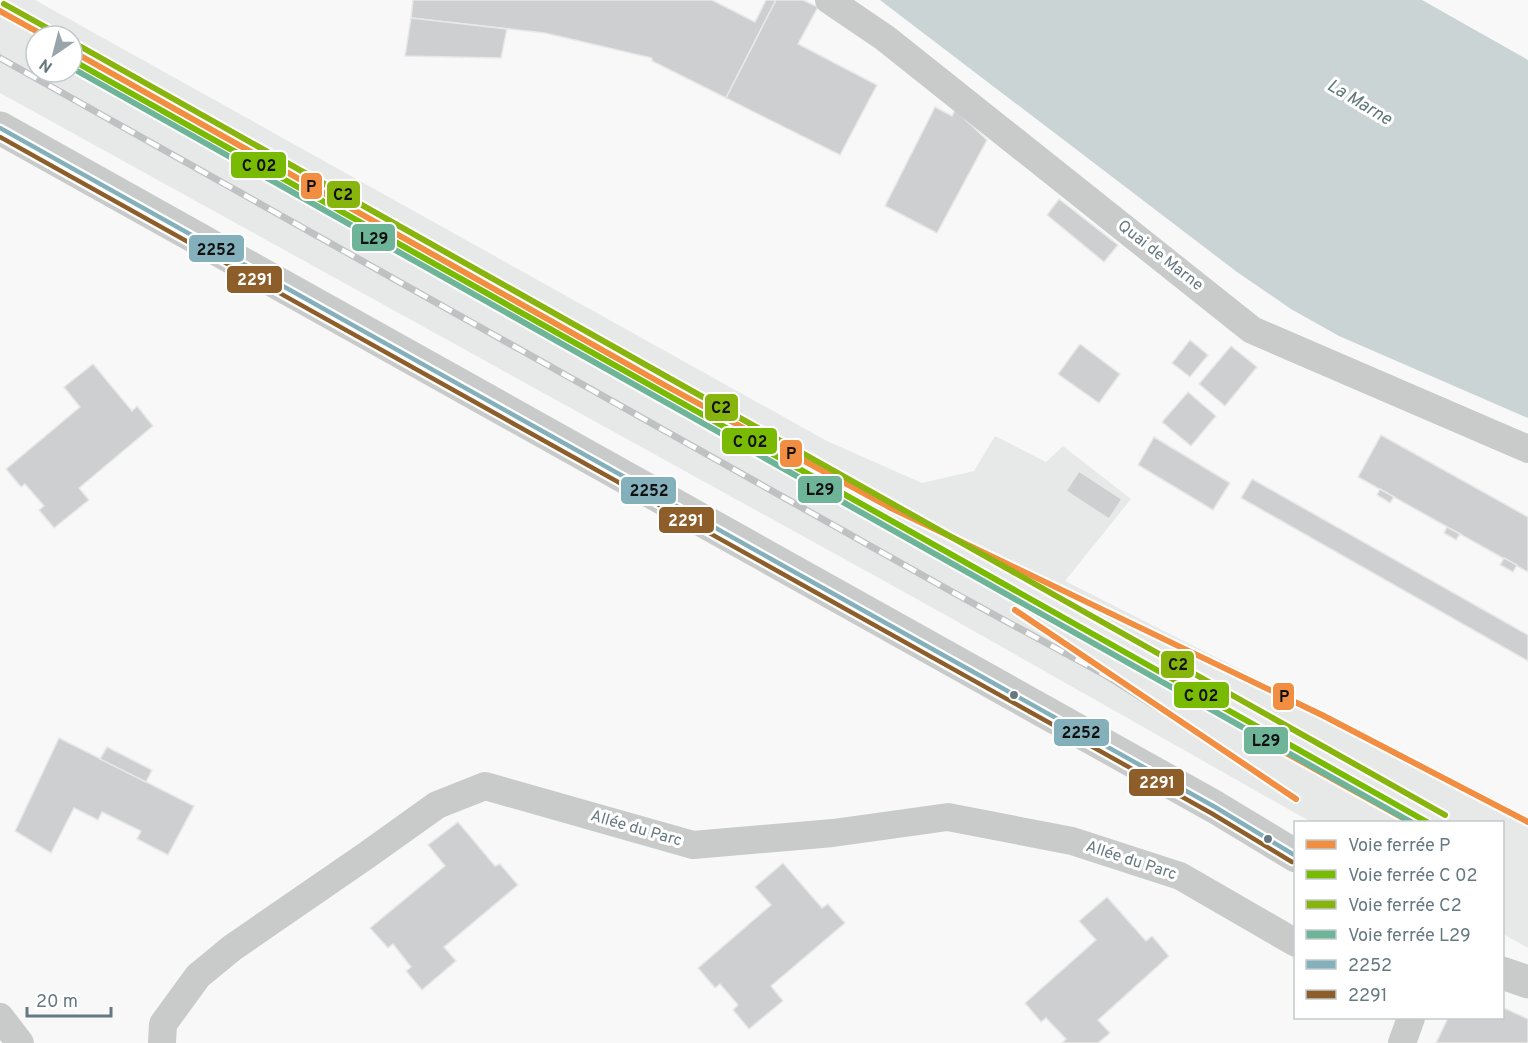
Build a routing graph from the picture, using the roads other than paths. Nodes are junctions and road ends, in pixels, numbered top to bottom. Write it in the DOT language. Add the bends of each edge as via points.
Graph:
graph roads {
  1 [pos="830,0"];
  2 [pos="2,134"];
  3 [pos="1528,449"];
  4 [pos="1294,855"];
  5 [pos="1294,942"];
  6 [pos="1504,973"];
  7 [pos="1528,982"];
  8 [pos="0,1017"];
  9 [pos="1411,1019"];
  10 [pos="20,1043"];
  11 [pos="162,1043"];
  12 [pos="1402,1043"];
  1 -- 3 [label="street, Quai de Marne" via="885,38 1252,330"];
  2 -- 4 [label="street" via="1215,807"];
  5 -- 11 [label="street, Allée du Parc" via="1179,876 1072,841 948,817 833,833 693,845 484,786 437,805 232,948 198,976 163,1024"];
  6 -- 7 [label="street"];
  8 -- 10 [label="street"];
  9 -- 12 [label="street"];
}
